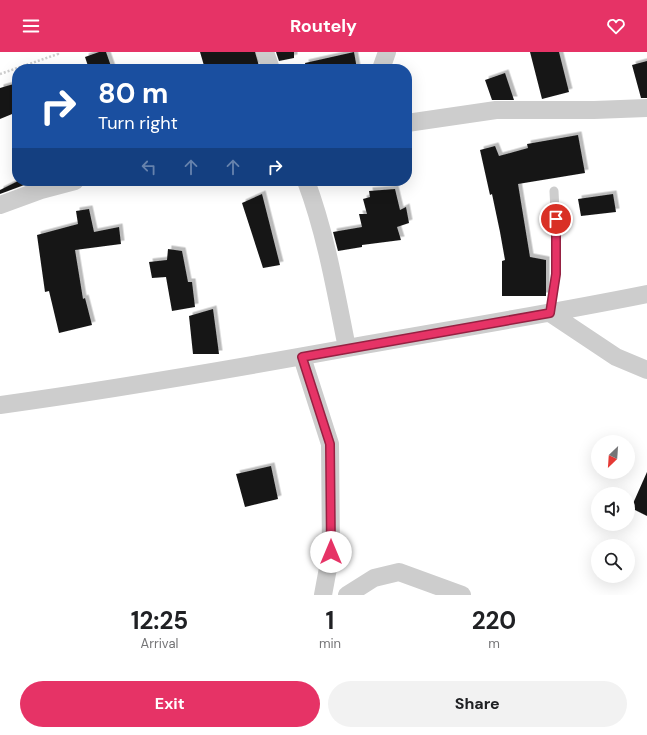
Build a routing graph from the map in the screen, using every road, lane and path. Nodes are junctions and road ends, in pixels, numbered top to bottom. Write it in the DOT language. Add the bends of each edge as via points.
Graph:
graph roads {
  1 [pos="57,52"];
  2 [pos="265,52"];
  3 [pos="387,52"];
  4 [pos="29,64"];
  5 [pos="269,64"];
  6 [pos="383,64"];
  7 [pos="12,70"];
  8 [pos="0,74"];
  9 [pos="647,108"];
  10 [pos="412,122"];
  11 [pos="56,186"];
  12 [pos="308,186"];
  13 [pos="554,191"];
  14 [pos="0,205"];
  15 [pos="647,294"];
  16 [pos="550,313"];
  17 [pos="347,348"];
  18 [pos="302,357"];
  19 [pos="647,370"];
  20 [pos="0,405"];
  21 [pos="323,595"];
  22 [pos="347,595"];
  23 [pos="462,595"];
  1 -- 4 [label="path" via="58,54"];
  2 -- 5 [label="street"];
  3 -- 6 [label="street"];
  7 -- 8 [label="path"];
  9 -- 10 [label="street" via="496,110"];
  11 -- 14 [label="street"];
  12 -- 17 [label="street" via="334,281"];
  13 -- 16 [label="lane" via="556,274"];
  15 -- 16 [label="street"];
  16 -- 17 [label="street"];
  16 -- 19 [label="street" via="616,356"];
  17 -- 18 [label="street"];
  18 -- 20 [label="street" via="89,393"];
  18 -- 21 [label="street" via="330,444 331,552"];
  22 -- 23 [label="street" via="374,578 399,572"];
}
